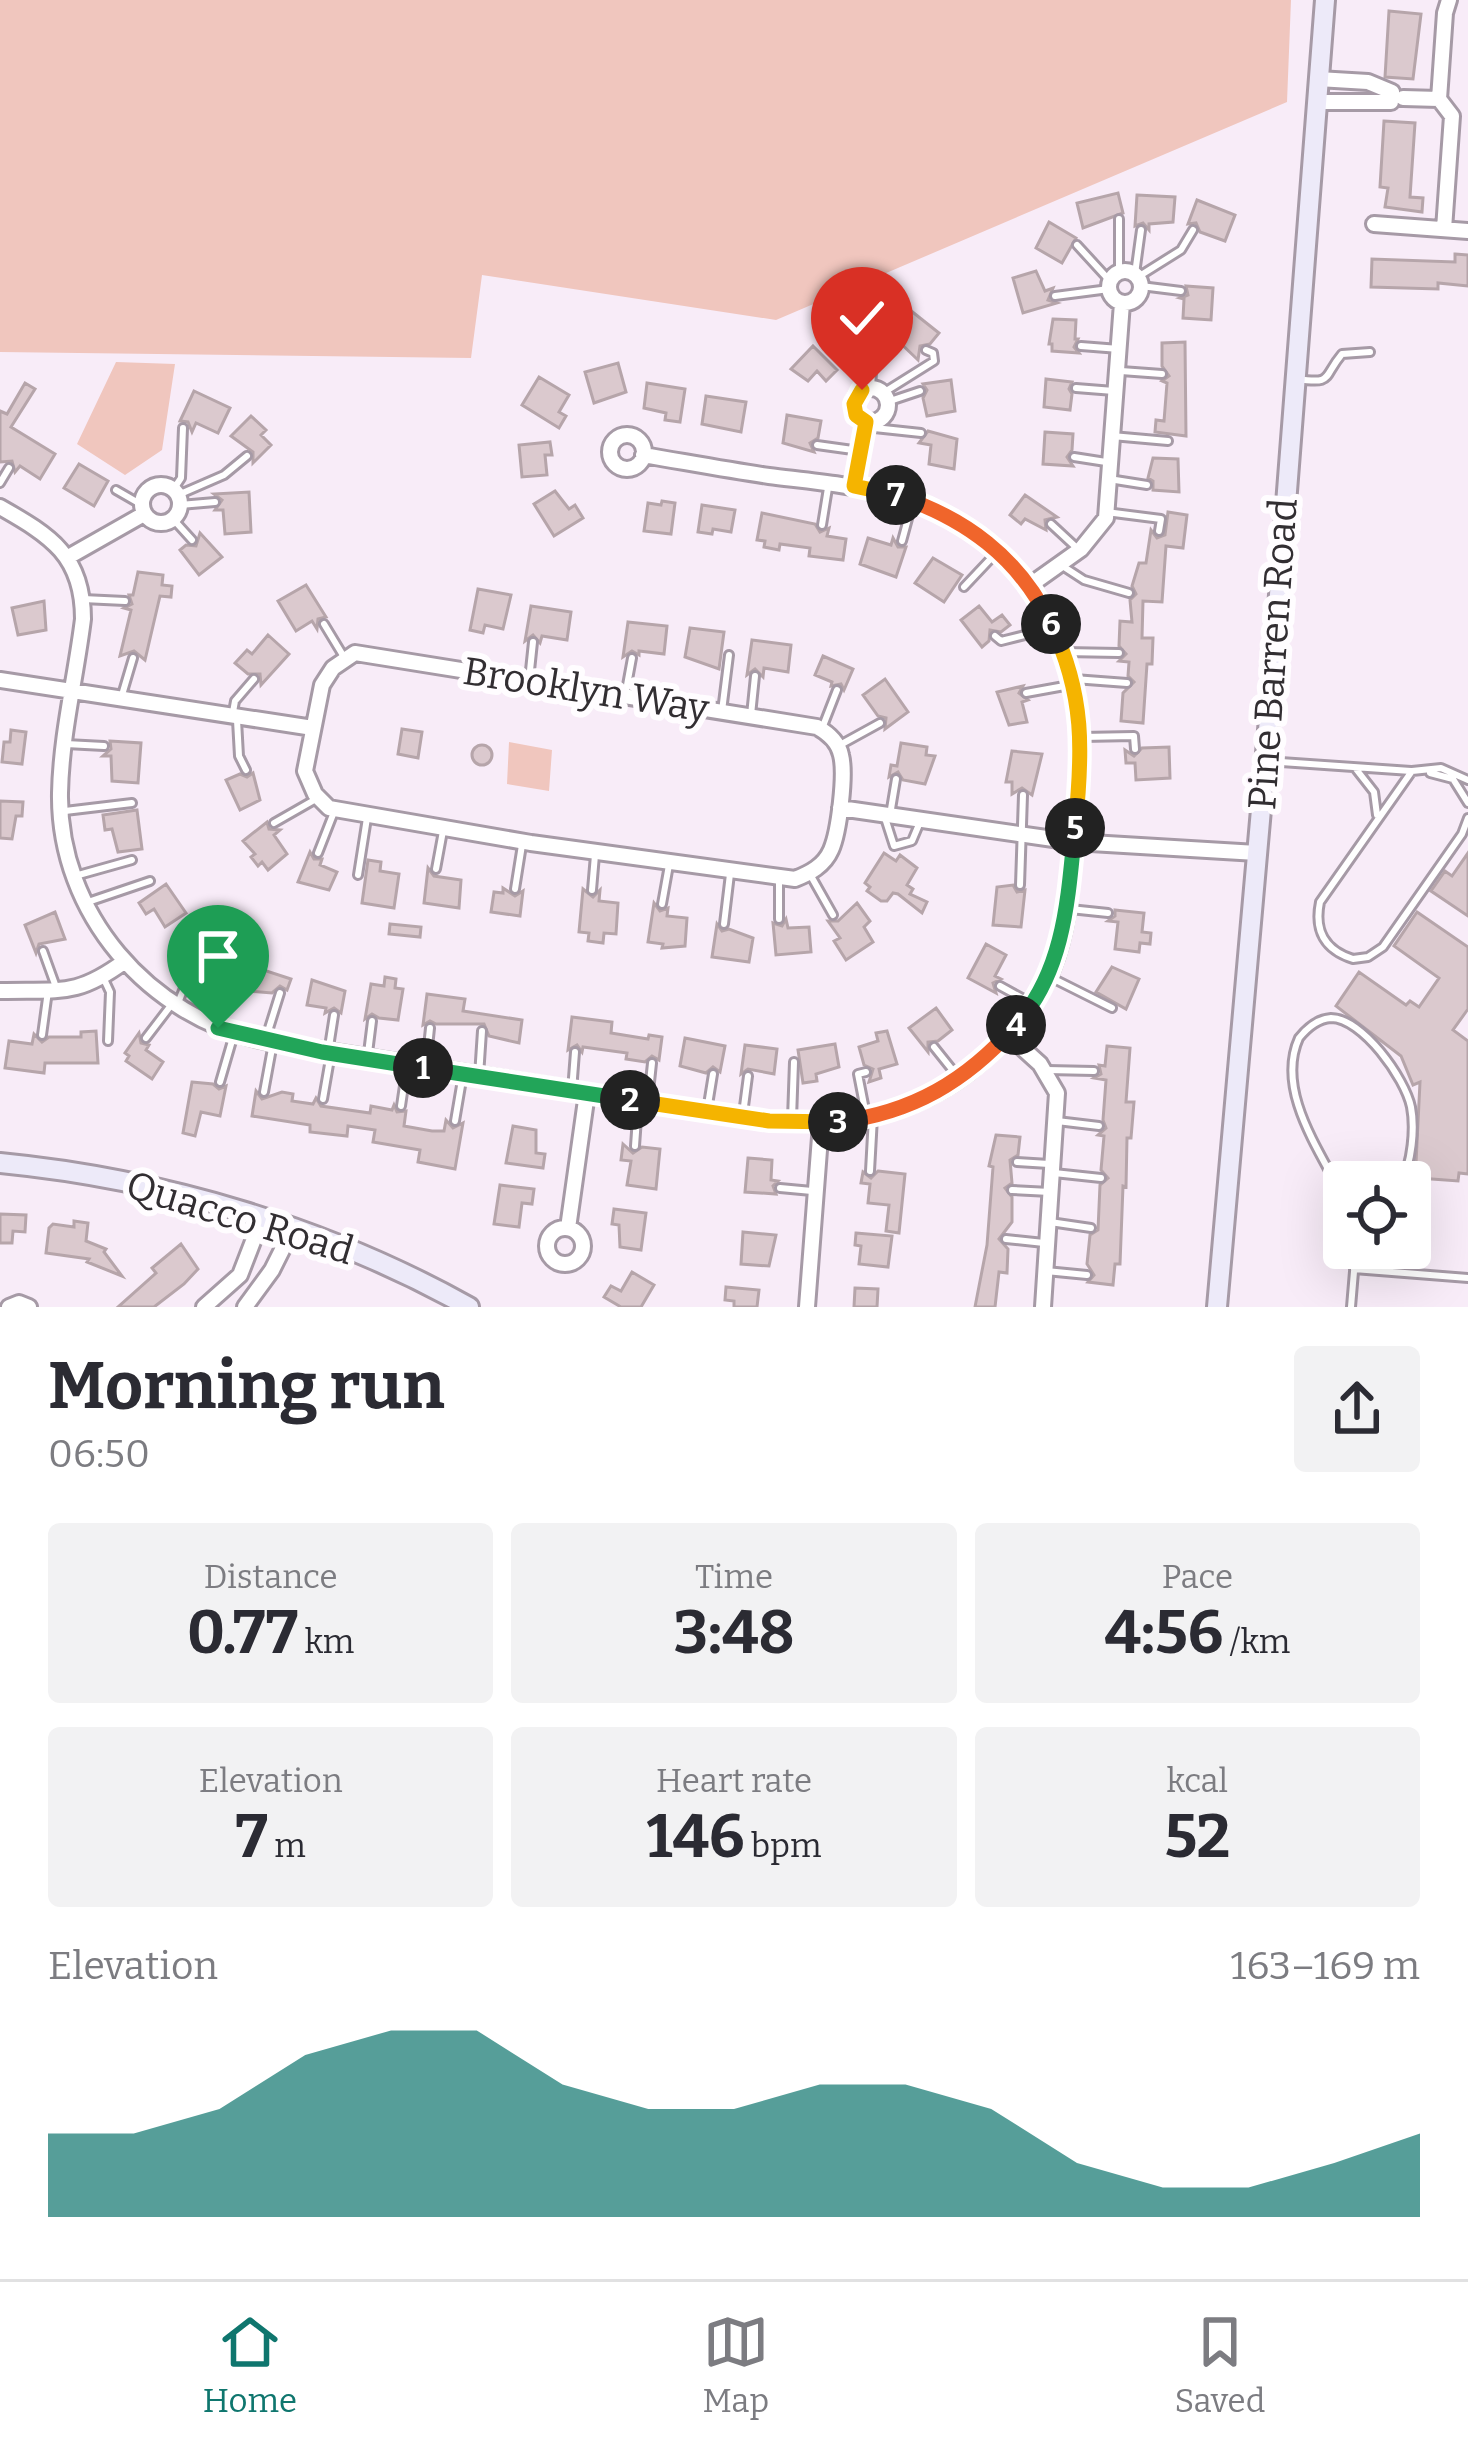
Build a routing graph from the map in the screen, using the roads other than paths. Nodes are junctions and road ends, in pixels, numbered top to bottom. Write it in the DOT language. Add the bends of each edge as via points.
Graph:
graph roads {
  1 [pos="1325,0"];
  2 [pos="1450,0"];
  3 [pos="1318,79"];
  4 [pos="1390,97"];
  5 [pos="1439,99"];
  6 [pos="1317,102"];
  7 [pos="1119,218"];
  8 [pos="1374,224"];
  9 [pos="1444,229"];
  10 [pos="1141,230"];
  11 [pos="1193,230"];
  12 [pos="1468,231"];
  13 [pos="1077,244"];
  14 [pos="1125,280"];
  15 [pos="1181,291"];
  16 [pos="1054,296"];
  17 [pos="1122,303"];
  18 [pos="874,340"];
  19 [pos="1081,346"];
  20 [pos="1119,349"];
  21 [pos="926,350"];
  22 [pos="1370,352"];
  23 [pos="1117,370"];
  24 [pos="1162,374"];
  25 [pos="1293,379"];
  26 [pos="1076,388"];
  27 [pos="920,391"];
  28 [pos="1116,391"];
  29 [pos="880,394"];
  30 [pos="865,424"];
  31 [pos="183,428"];
  32 [pos="921,433"];
  33 [pos="1112,436"];
  34 [pos="1168,441"];
  35 [pos="817,445"];
  36 [pos="860,452"];
  37 [pos="643,455"];
  38 [pos="247,456"];
  39 [pos="1074,457"];
  40 [pos="1110,462"];
  41 [pos="9,468"];
  42 [pos="1109,479"];
  43 [pos="0,483"];
  44 [pos="829,483"];
  45 [pos="1148,485"];
  46 [pos="854,486"];
  47 [pos="116,490"];
  48 [pos="913,501"];
  49 [pos="176,502"];
  50 [pos="215,502"];
  51 [pos="0,507"];
  52 [pos="143,509"];
  53 [pos="1106,512"];
  54 [pos="1052,524"];
  55 [pos="822,526"];
  56 [pos="1159,531"];
  57 [pos="192,540"];
  58 [pos="902,541"];
  59 [pos="1079,550"];
  60 [pos="997,552"];
  61 [pos="70,556"];
  62 [pos="1060,564"];
  63 [pos="1029,586"];
  64 [pos="964,587"];
  65 [pos="1129,592"];
  66 [pos="83,599"];
  67 [pos="125,601"];
  68 [pos="324,624"];
  69 [pos="1053,628"];
  70 [pos="995,636"];
  71 [pos="533,642"];
  72 [pos="1064,652"];
  73 [pos="1119,653"];
  74 [pos="729,655"];
  75 [pos="344,657"];
  76 [pos="133,658"];
  77 [pos="632,658"];
  78 [pos="754,676"];
  79 [pos="254,679"];
  80 [pos="0,680"];
  81 [pos="529,681"];
  82 [pos="1074,682"];
  83 [pos="1127,683"];
  84 [pos="837,690"];
  85 [pos="74,692"];
  86 [pos="1026,693"];
  87 [pos="626,696"];
  88 [pos="121,699"];
  89 [pos="722,711"];
  90 [pos="235,716"];
  91 [pos="751,716"];
  92 [pos="880,724"];
  93 [pos="313,728"];
  94 [pos="822,729"];
  95 [pos="1082,737"];
  96 [pos="66,744"];
  97 [pos="104,746"];
  98 [pos="837,747"];
  99 [pos="1135,749"];
  100 [pos="1264,761"];
  101 [pos="1354,767"];
  102 [pos="246,770"];
  103 [pos="1412,771"];
  104 [pos="896,779"];
  105 [pos="1468,780"];
  106 [pos="1023,795"];
  107 [pos="319,798"];
  108 [pos="132,803"];
  109 [pos="1468,803"];
  110 [pos="840,808"];
  111 [pos="335,809"];
  112 [pos="61,811"];
  113 [pos="368,814"];
  114 [pos="887,815"];
  115 [pos="1468,818"];
  116 [pos="920,820"];
  117 [pos="1376,821"];
  118 [pos="274,823"];
  119 [pos="443,827"];
  120 [pos="1021,834"];
  121 [pos="523,841"];
  122 [pos="1074,842"];
  123 [pos="596,851"];
  124 [pos="318,853"];
  125 [pos="1257,853"];
  126 [pos="133,860"];
  127 [pos="670,862"];
  128 [pos="436,868"];
  129 [pos="730,870"];
  130 [pos="809,873"];
  131 [pos="358,874"];
  132 [pos="75,876"];
  133 [pos="778,877"];
  134 [pos="150,881"];
  135 [pos="1020,886"];
  136 [pos="515,890"];
  137 [pos="592,890"];
  138 [pos="85,903"];
  139 [pos="662,904"];
  140 [pos="1066,909"];
  141 [pos="1108,913"];
  142 [pos="832,915"];
  143 [pos="779,920"];
  144 [pos="724,924"];
  145 [pos="43,951"];
  146 [pos="125,961"];
  147 [pos="190,974"];
  148 [pos="104,977"];
  149 [pos="1048,977"];
  150 [pos="1000,986"];
  151 [pos="0,991"];
  152 [pos="53,992"];
  153 [pos="280,993"];
  154 [pos="1033,1004"];
  155 [pos="174,1005"];
  156 [pos="1112,1008"];
  157 [pos="334,1015"];
  158 [pos="372,1021"];
  159 [pos="430,1028"];
  160 [pos="482,1031"];
  161 [pos="234,1034"];
  162 [pos="42,1035"];
  163 [pos="1008,1035"];
  164 [pos="146,1038"];
  165 [pos="108,1041"];
  166 [pos="269,1042"];
  167 [pos="934,1047"];
  168 [pos="575,1052"];
  169 [pos="330,1053"];
  170 [pos="368,1059"];
  171 [pos="794,1062"];
  172 [pos="652,1063"];
  173 [pos="407,1065"];
  174 [pos="425,1068"];
  175 [pos="1043,1070"];
  176 [pos="1094,1071"];
  177 [pos="866,1072"];
  178 [pos="712,1074"];
  179 [pos="471,1075"];
  180 [pos="748,1076"];
  181 [pos="959,1078"];
  182 [pos="220,1082"];
  183 [pos="264,1092"];
  184 [pos="579,1092"];
  185 [pos="323,1099"];
  186 [pos="643,1101"];
  187 [pos="401,1106"];
  188 [pos="707,1111"];
  189 [pos="743,1117"];
  190 [pos="870,1118"];
  191 [pos="1057,1120"];
  192 [pos="455,1121"];
  193 [pos="792,1122"];
  194 [pos="821,1124"];
  195 [pos="1099,1126"];
  196 [pos="635,1146"];
  197 [pos="1326,1161"];
  198 [pos="1409,1161"];
  199 [pos="0,1162"];
  200 [pos="1017,1162"];
  201 [pos="1054,1169"];
  202 [pos="871,1171"];
  203 [pos="1101,1178"];
  204 [pos="780,1188"];
  205 [pos="1012,1190"];
  206 [pos="818,1192"];
  207 [pos="1052,1192"];
  208 [pos="262,1218"];
  209 [pos="1050,1222"];
  210 [pos="293,1228"];
  211 [pos="568,1228"];
  212 [pos="1091,1228"];
  213 [pos="1006,1239"];
  214 [pos="1048,1244"];
  215 [pos="1354,1269"];
  216 [pos="1046,1271"];
  217 [pos="1087,1275"];
  218 [pos="1468,1278"];
  219 [pos="9,1307"];
  220 [pos="29,1307"];
  221 [pos="204,1307"];
  222 [pos="245,1307"];
  223 [pos="469,1307"];
  224 [pos="808,1307"];
  225 [pos="1043,1307"];
  226 [pos="1217,1307"];
  227 [pos="1352,1307"];
  1 -- 3 [label="main road, Pine Barren Road"];
  2 -- 5 [label="street"];
  3 -- 4 [label="street" via="1367,82"];
  3 -- 6 [label="main road, Pine Barren Road"];
  4 -- 5 [label="street"];
  4 -- 6 [label="street"];
  5 -- 9 [label="street" via="1452,124"];
  6 -- 25 [label="main road, Pine Barren Road"];
  7 -- 14 [label="lane"];
  8 -- 9 [label="street"];
  9 -- 12 [label="street"];
  10 -- 14 [label="lane"];
  11 -- 14 [label="lane" via="1181,250"];
  13 -- 14 [label="lane"];
  14 -- 15 [label="lane"];
  14 -- 16 [label="lane"];
  14 -- 17 [label="street" via="1113,298"];
  14 -- 17 [label="street" via="1137,298"];
  17 -- 20 [label="street"];
  18 -- 29 [label="lane"];
  19 -- 20 [label="lane"];
  20 -- 23 [label="street"];
  21 -- 29 [label="lane" via="934,361"];
  22 -- 25 [label="lane" via="1342,354 1323,381"];
  23 -- 24 [label="lane"];
  23 -- 28 [label="street"];
  25 -- 100 [label="main road, Pine Barren Road"];
  26 -- 28 [label="lane"];
  27 -- 29 [label="lane"];
  28 -- 33 [label="street"];
  29 -- 30 [label="street" via="881,418"];
  29 -- 30 [label="street" via="858,393 856,415"];
  30 -- 32 [label="lane"];
  30 -- 36 [label="street"];
  31 -- 49 [label="lane"];
  33 -- 34 [label="lane"];
  33 -- 40 [label="street"];
  35 -- 36 [label="lane"];
  36 -- 46 [label="street"];
  37 -- 44 [label="street"];
  38 -- 49 [label="lane"];
  39 -- 40 [label="lane"];
  40 -- 42 [label="street"];
  41 -- 43 [label="lane"];
  42 -- 45 [label="lane"];
  42 -- 53 [label="street"];
  44 -- 46 [label="street"];
  44 -- 55 [label="lane"];
  46 -- 48 [label="street"];
  47 -- 52 [label="lane"];
  48 -- 58 [label="lane"];
  48 -- 60 [label="street" via="939,509"];
  49 -- 50 [label="lane"];
  49 -- 52 [label="street" via="159,524"];
  49 -- 52 [label="street" via="154,486"];
  49 -- 57 [label="lane"];
  51 -- 61 [label="street"];
  52 -- 61 [label="street"];
  53 -- 56 [label="lane" via="1161,519"];
  53 -- 59 [label="street"];
  54 -- 59 [label="lane"];
  59 -- 62 [label="street"];
  60 -- 63 [label="street"];
  60 -- 64 [label="lane"];
  61 -- 66 [label="street"];
  62 -- 63 [label="street"];
  62 -- 65 [label="lane"];
  63 -- 69 [label="street"];
  66 -- 67 [label="lane"];
  66 -- 85 [label="street"];
  68 -- 75 [label="lane"];
  69 -- 70 [label="lane" via="1016,640"];
  69 -- 72 [label="street"];
  71 -- 81 [label="lane"];
  72 -- 73 [label="lane"];
  72 -- 82 [label="street"];
  74 -- 89 [label="lane"];
  75 -- 81 [label="street, Brooklyn Way"];
  75 -- 93 [label="street" via="322,685"];
  76 -- 88 [label="lane"];
  77 -- 87 [label="lane"];
  78 -- 91 [label="lane"];
  79 -- 90 [label="lane" via="235,701"];
  80 -- 85 [label="street"];
  81 -- 87 [label="street, Brooklyn Way"];
  82 -- 83 [label="lane"];
  82 -- 86 [label="lane"];
  82 -- 95 [label="street"];
  84 -- 94 [label="lane"];
  85 -- 88 [label="street"];
  85 -- 96 [label="street"];
  87 -- 89 [label="street, Brooklyn Way"];
  88 -- 90 [label="street"];
  89 -- 91 [label="street, Brooklyn Way"];
  90 -- 93 [label="street"];
  90 -- 102 [label="lane"];
  91 -- 94 [label="street, Brooklyn Way"];
  92 -- 98 [label="lane"];
  93 -- 107 [label="street" via="305,771"];
  94 -- 98 [label="street"];
  95 -- 99 [label="lane" via="1134,736"];
  95 -- 122 [label="street"];
  96 -- 97 [label="lane"];
  96 -- 112 [label="street"];
  98 -- 110 [label="street"];
  100 -- 101 [label="lane"];
  100 -- 125 [label="main road, Pine Barren Road"];
  101 -- 103 [label="lane"];
  101 -- 117 [label="lane" via="1374,792"];
  103 -- 105 [label="lane" via="1441,768"];
  103 -- 109 [label="lane" via="1453,779"];
  103 -- 117 [label="lane"];
  104 -- 114 [label="lane"];
  106 -- 120 [label="lane"];
  107 -- 111 [label="street"];
  107 -- 118 [label="lane"];
  108 -- 112 [label="lane"];
  110 -- 114 [label="street"];
  110 -- 130 [label="street" via="831,850"];
  111 -- 113 [label="street"];
  111 -- 124 [label="lane"];
  112 -- 132 [label="street"];
  113 -- 119 [label="street"];
  113 -- 131 [label="lane"];
  114 -- 116 [label="street"];
  114 -- 116 [label="lane" via="894,846 912,841"];
  115 -- 117 [label="lane" via="1383,946 1353,959 1325,942 1318,913"];
  116 -- 120 [label="street"];
  119 -- 121 [label="street"];
  119 -- 128 [label="lane"];
  120 -- 122 [label="street"];
  120 -- 135 [label="lane"];
  121 -- 123 [label="street"];
  121 -- 136 [label="lane"];
  122 -- 125 [label="street"];
  122 -- 140 [label="street"];
  123 -- 127 [label="street"];
  123 -- 137 [label="lane"];
  125 -- 226 [label="main road, Pine Barren Road"];
  126 -- 132 [label="lane"];
  127 -- 129 [label="street"];
  127 -- 139 [label="lane"];
  129 -- 133 [label="street"];
  129 -- 144 [label="lane"];
  130 -- 133 [label="street"];
  130 -- 142 [label="lane"];
  132 -- 138 [label="street"];
  133 -- 143 [label="lane"];
  134 -- 138 [label="lane"];
  138 -- 146 [label="street"];
  140 -- 141 [label="lane"];
  140 -- 149 [label="street"];
  145 -- 152 [label="lane"];
  146 -- 148 [label="street"];
  146 -- 155 [label="street"];
  147 -- 155 [label="lane"];
  148 -- 152 [label="street"];
  148 -- 165 [label="lane"];
  149 -- 154 [label="street"];
  149 -- 156 [label="lane"];
  150 -- 154 [label="lane"];
  151 -- 152 [label="street"];
  152 -- 162 [label="lane"];
  153 -- 166 [label="lane"];
  154 -- 163 [label="street"];
  155 -- 161 [label="street"];
  155 -- 164 [label="lane"];
  157 -- 169 [label="lane"];
  158 -- 170 [label="lane"];
  159 -- 174 [label="lane"];
  160 -- 179 [label="lane"];
  161 -- 166 [label="street"];
  161 -- 182 [label="lane"];
  163 -- 175 [label="street"];
  163 -- 181 [label="street"];
  166 -- 169 [label="street"];
  166 -- 183 [label="lane"];
  167 -- 181 [label="lane"];
  168 -- 184 [label="lane"];
  169 -- 170 [label="street"];
  169 -- 185 [label="lane"];
  170 -- 173 [label="street"];
  171 -- 193 [label="lane"];
  172 -- 186 [label="lane"];
  173 -- 174 [label="street"];
  173 -- 187 [label="lane"];
  174 -- 179 [label="street"];
  175 -- 176 [label="lane"];
  175 -- 191 [label="street" via="1057,1093"];
  177 -- 190 [label="lane" via="858,1074"];
  178 -- 188 [label="lane"];
  179 -- 184 [label="street"];
  179 -- 192 [label="lane"];
  180 -- 189 [label="lane"];
  181 -- 190 [label="street"];
  184 -- 186 [label="street"];
  184 -- 211 [label="street"];
  186 -- 188 [label="street"];
  186 -- 196 [label="lane"];
  188 -- 189 [label="street"];
  189 -- 193 [label="street"];
  190 -- 194 [label="street"];
  190 -- 202 [label="lane"];
  191 -- 195 [label="lane"];
  191 -- 201 [label="street"];
  193 -- 194 [label="street"];
  194 -- 206 [label="street"];
  197 -- 198 [label="lane" via="1290,1076 1299,1037 1338,1019 1395,1069 1412,1109"];
  199 -- 208 [label="main road, Quacco Road" via="124,1180"];
  200 -- 201 [label="lane"];
  201 -- 203 [label="lane"];
  201 -- 207 [label="street"];
  204 -- 206 [label="lane"];
  205 -- 207 [label="lane"];
  206 -- 224 [label="street"];
  207 -- 209 [label="street"];
  208 -- 210 [label="main road, Quacco Road"];
  208 -- 221 [label="street" via="240,1275"];
  209 -- 212 [label="lane"];
  209 -- 214 [label="street"];
  210 -- 222 [label="street"];
  210 -- 223 [label="main road, Quacco Road"];
  213 -- 214 [label="lane"];
  214 -- 216 [label="street"];
  215 -- 218 [label="lane"];
  215 -- 227 [label="lane"];
  216 -- 217 [label="lane"];
  216 -- 225 [label="street"];
  219 -- 220 [label="street"];
}
